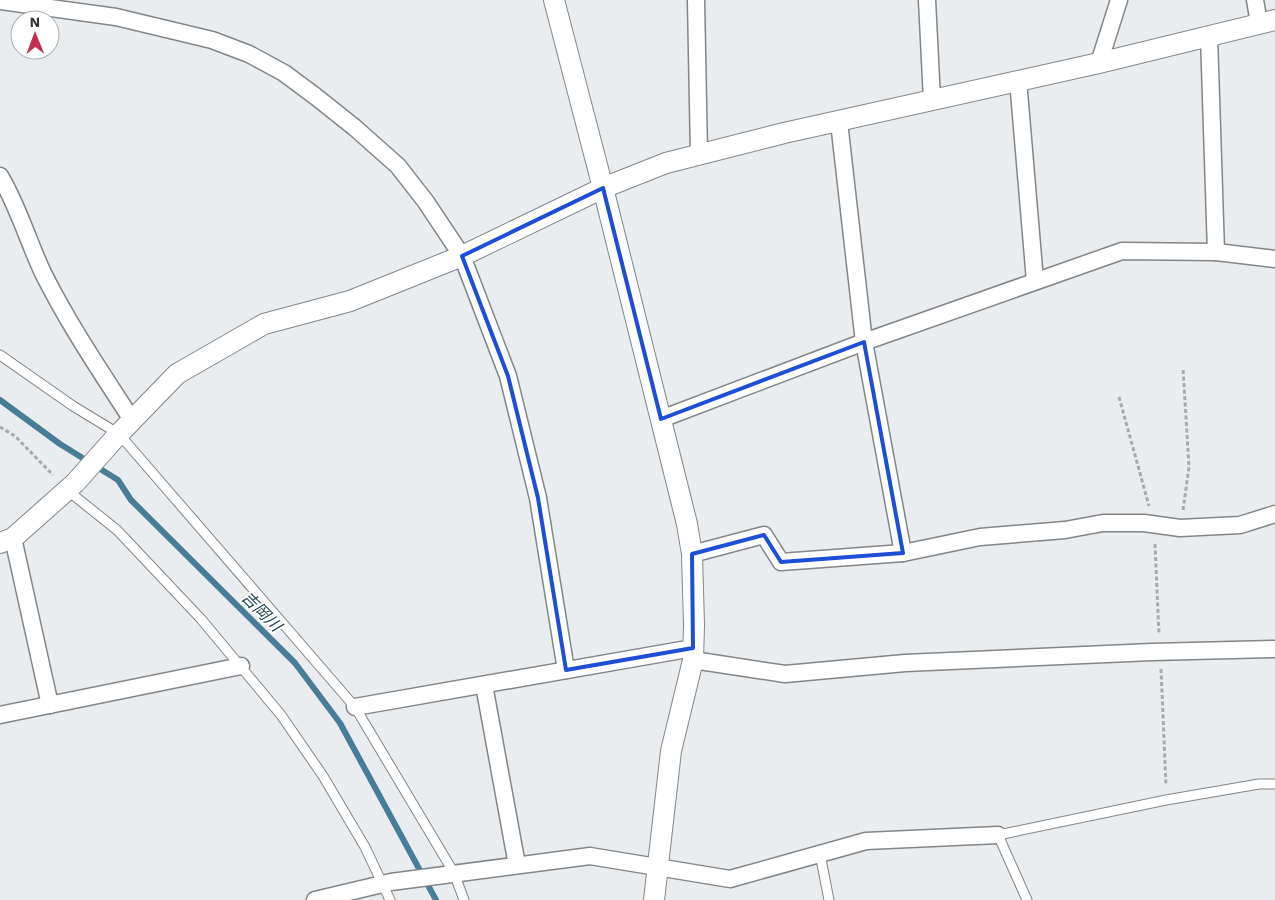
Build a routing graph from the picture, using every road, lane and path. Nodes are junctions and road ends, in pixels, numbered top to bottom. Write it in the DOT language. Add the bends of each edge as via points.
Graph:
graph roads {
  1 [pos="554,0"];
  2 [pos="696,0"];
  3 [pos="927,0"];
  4 [pos="1119,0"];
  5 [pos="1254,0"];
  6 [pos="0,1"];
  7 [pos="1267,22"];
  8 [pos="1209,36"];
  9 [pos="1098,63"];
  10 [pos="1018,80"];
  11 [pos="932,100"];
  12 [pos="839,122"];
  13 [pos="699,155"];
  14 [pos="0,176"];
  15 [pos="603,188"];
  16 [pos="1216,252"];
  17 [pos="462,256"];
  18 [pos="1275,260"];
  19 [pos="1035,280"];
  20 [pos="864,342"];
  21 [pos="0,355"];
  22 [pos="1183,368"];
  23 [pos="1119,397"];
  24 [pos="661,419"];
  25 [pos="0,427"];
  26 [pos="122,431"];
  27 [pos="71,486"];
  28 [pos="1275,514"];
  29 [pos="1154,524"];
  30 [pos="1180,528"];
  31 [pos="6,540"];
  32 [pos="903,553"];
  33 [pos="692,554"];
  34 [pos="1275,649"];
  35 [pos="1160,652"];
  36 [pos="693,654"];
  37 [pos="241,666"];
  38 [pos="566,670"];
  39 [pos="484,685"];
  40 [pos="50,705"];
  41 [pos="355,707"];
  42 [pos="0,716"];
  43 [pos="1275,784"];
  44 [pos="1166,800"];
  45 [pos="998,835"];
  46 [pos="820,854"];
  47 [pos="517,865"];
  48 [pos="656,867"];
  49 [pos="451,873"];
  50 [pos="387,883"];
  51 [pos="315,900"];
  52 [pos="390,900"];
  53 [pos="464,900"];
  54 [pos="654,900"];
  55 [pos="829,900"];
  56 [pos="1027,900"];
  1 -- 15 [label="street"];
  2 -- 13 [label="street"];
  3 -- 11 [label="street"];
  4 -- 9 [label="street"];
  5 -- 7 [label="street"];
  6 -- 17 [label="street" via="116,17 212,40 249,54 284,73 398,166"];
  7 -- 8 [label="street"];
  8 -- 9 [label="street"];
  8 -- 16 [label="street"];
  9 -- 10 [label="street"];
  10 -- 11 [label="street"];
  10 -- 19 [label="street"];
  11 -- 12 [label="street"];
  12 -- 13 [label="street"];
  12 -- 20 [label="street"];
  13 -- 15 [label="street" via="666,163"];
  14 -- 26 [label="street" via="43,272"];
  15 -- 17 [label="street"];
  15 -- 24 [label="street"];
  16 -- 18 [label="street"];
  16 -- 19 [label="street" via="1122,251"];
  17 -- 26 [label="street" via="350,301 264,324 177,374"];
  17 -- 38 [label="street" via="508,376 538,498"];
  19 -- 20 [label="street"];
  20 -- 24 [label="street"];
  20 -- 32 [label="street"];
  21 -- 26 [label="lane" via="73,406"];
  22 -- 30 [label="path" via="1189,467"];
  23 -- 29 [label="path"];
  24 -- 33 [label="street"];
  25 -- 27 [label="path" via="15,436"];
  26 -- 27 [label="street"];
  26 -- 41 [label="lane"];
  27 -- 31 [label="street"];
  27 -- 37 [label="lane" via="117,530"];
  28 -- 30 [label="street" via="1240,525"];
  29 -- 30 [label="street"];
  29 -- 32 [label="street" via="1103,523 1065,530 980,537"];
  29 -- 35 [label="path"];
  31 -- 40 [label="street"];
  32 -- 33 [label="street" via="781,562 764,535"];
  33 -- 36 [label="street"];
  34 -- 35 [label="street"];
  35 -- 36 [label="street" via="905,664 785,674"];
  35 -- 44 [label="path"];
  36 -- 38 [label="street"];
  36 -- 48 [label="street" via="671,751"];
  37 -- 40 [label="street"];
  37 -- 50 [label="lane" via="323,776"];
  38 -- 39 [label="street"];
  39 -- 41 [label="street"];
  39 -- 47 [label="street"];
  40 -- 42 [label="street"];
  41 -- 49 [label="lane"];
  43 -- 44 [label="lane"];
  44 -- 45 [label="lane"];
  45 -- 46 [label="street" via="866,841"];
  45 -- 56 [label="lane"];
  46 -- 48 [label="street" via="730,879"];
  46 -- 55 [label="lane"];
  47 -- 48 [label="street" via="590,856"];
  47 -- 49 [label="street"];
  48 -- 54 [label="street"];
  49 -- 50 [label="street"];
  49 -- 53 [label="lane"];
  50 -- 51 [label="street"];
  50 -- 52 [label="lane"];
}
